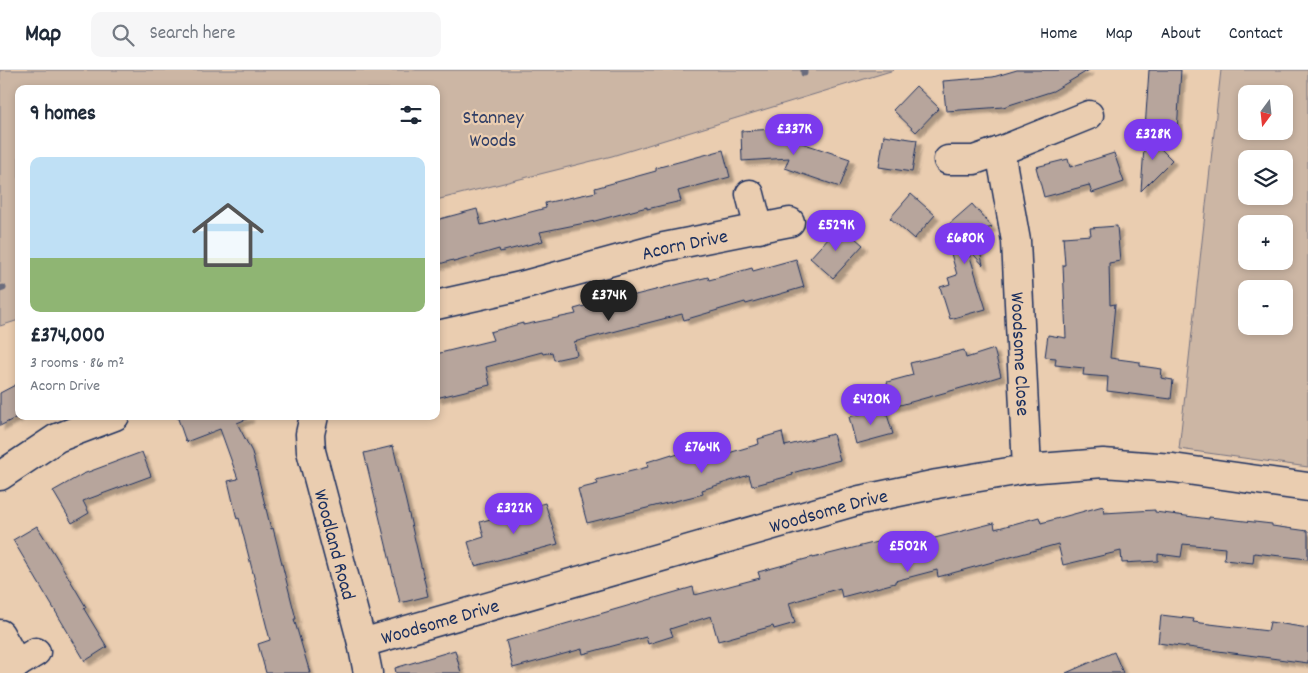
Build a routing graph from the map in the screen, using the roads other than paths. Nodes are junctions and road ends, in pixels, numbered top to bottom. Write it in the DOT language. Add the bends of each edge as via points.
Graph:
graph roads {
  1 [pos="1089,115"];
  2 [pos="1000,151"];
  3 [pos="948,160"];
  4 [pos="750,194"];
  5 [pos="790,222"];
  6 [pos="759,229"];
  7 [pos="440,303"];
  8 [pos="104,420"];
  9 [pos="313,420"];
  10 [pos="1027,469"];
  11 [pos="0,476"];
  12 [pos="1308,487"];
  13 [pos="0,634"];
  14 [pos="362,643"];
  15 [pos="18,663"];
  16 [pos="368,673"];
  1 -- 2 [label="street"];
  2 -- 3 [label="street" via="974,160"];
  2 -- 10 [label="street, Woodsome Close" via="1016,242"];
  4 -- 6 [label="street"];
  5 -- 6 [label="street, Acorn Drive"];
  6 -- 7 [label="street, Acorn Drive" via="664,247 520,286"];
  8 -- 11 [label="street" via="57,438"];
  9 -- 14 [label="street, Woodland Road" via="311,451"];
  10 -- 12 [label="street, Woodsome Drive" via="1103,463 1173,468"];
  10 -- 14 [label="street, Woodsome Drive" via="860,500"];
  13 -- 15 [label="street"];
  14 -- 16 [label="street, Woodland Road"];
}
